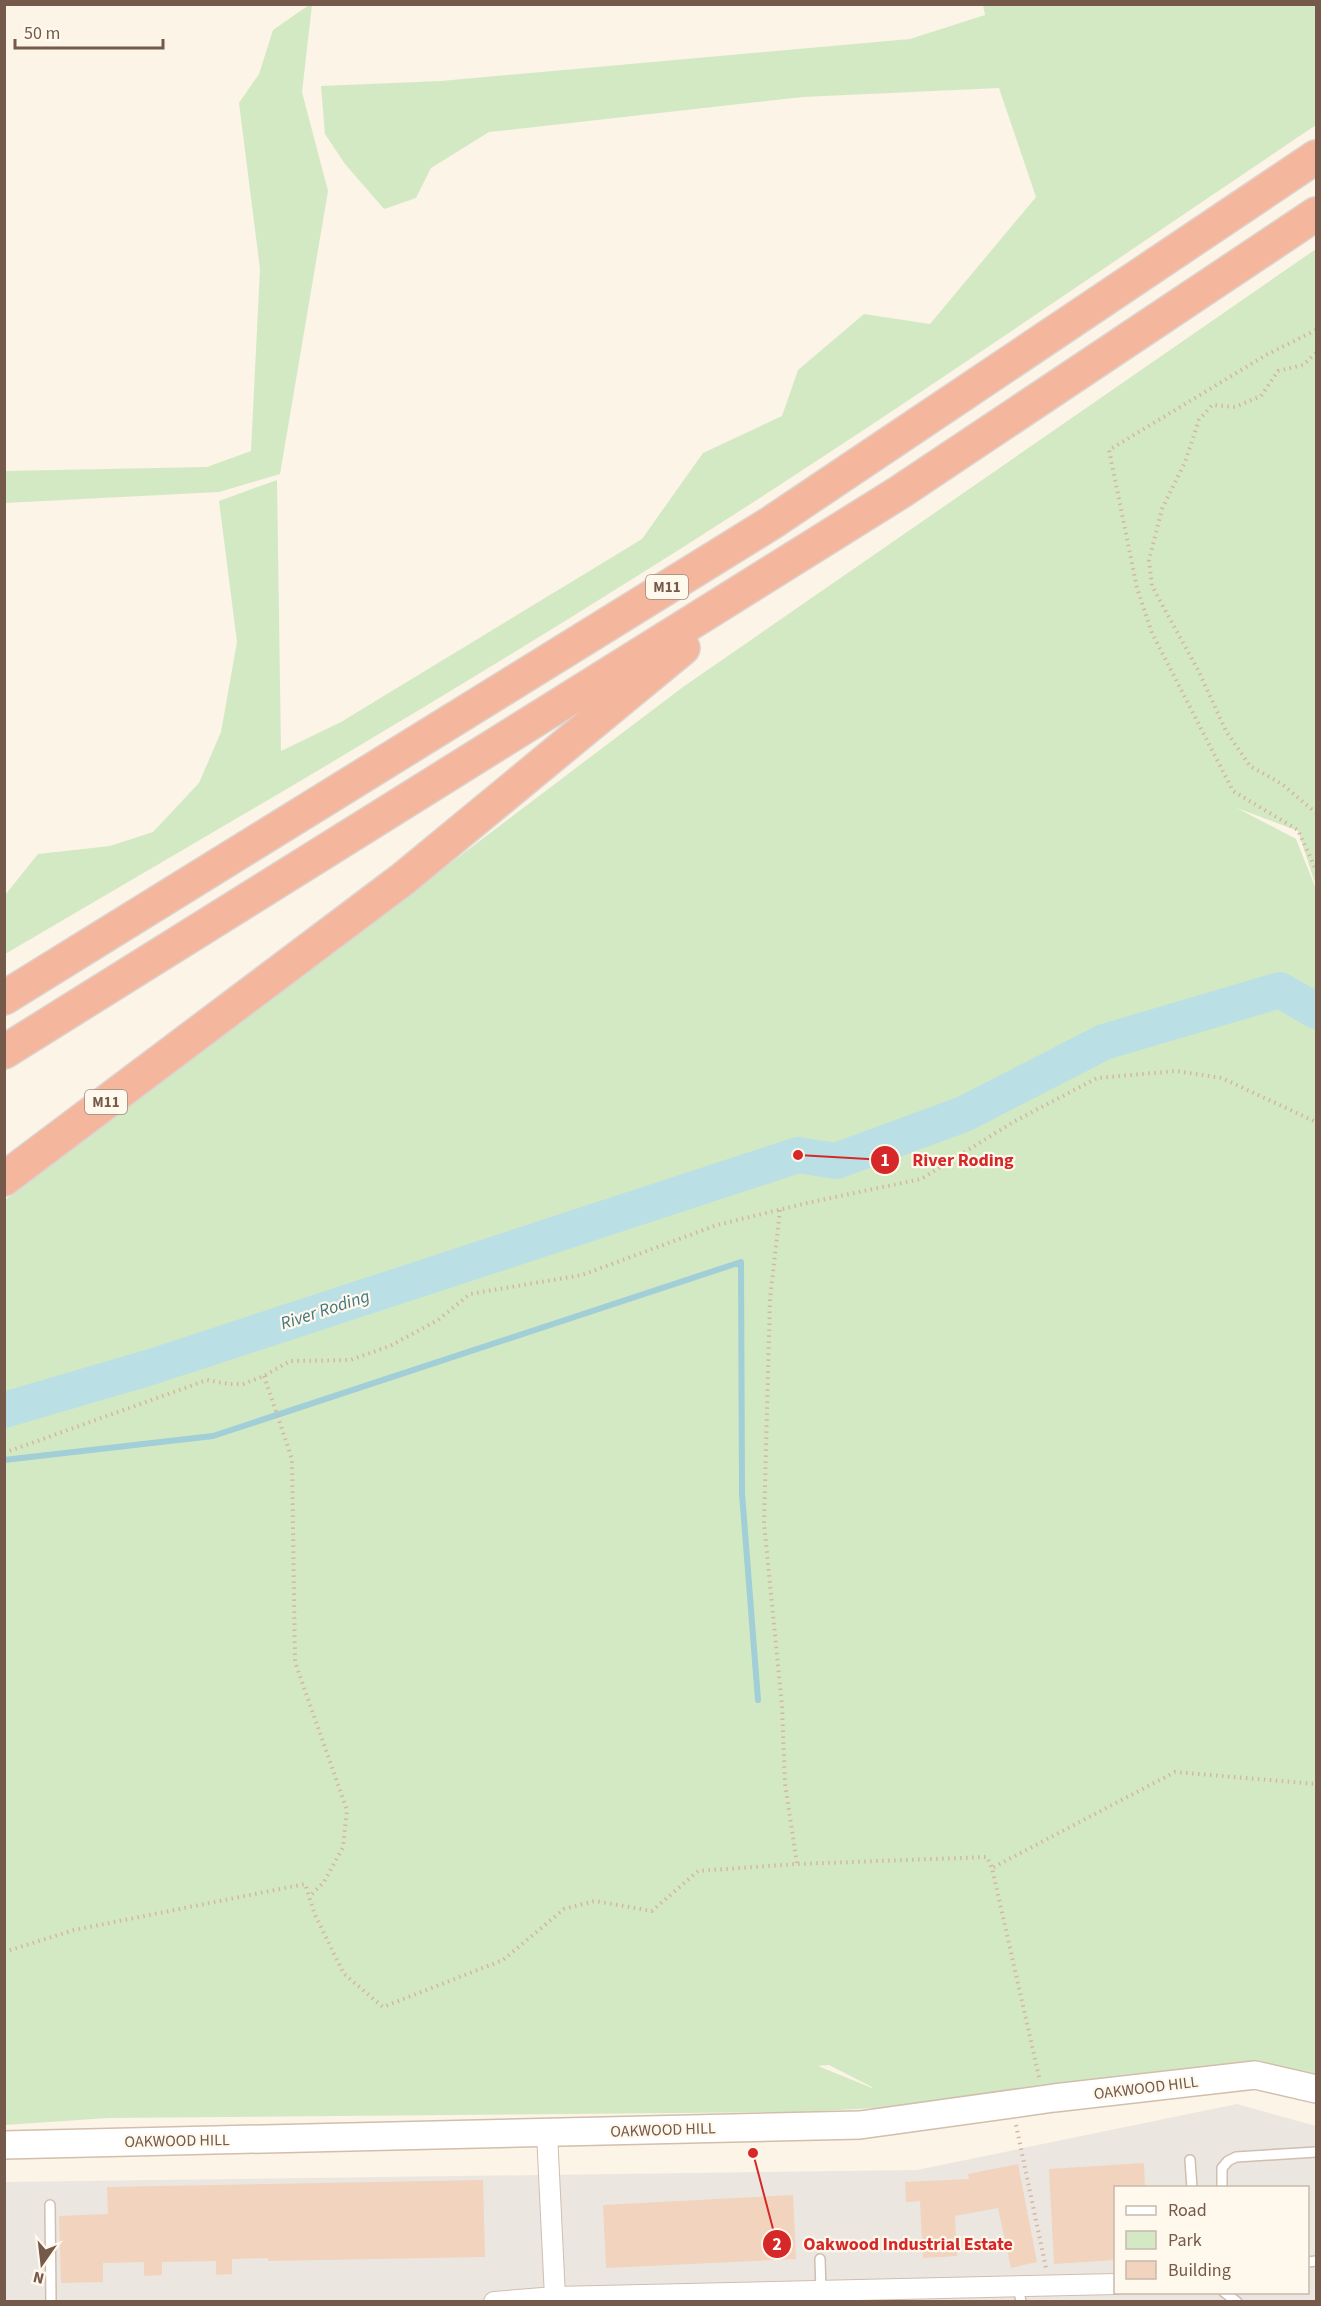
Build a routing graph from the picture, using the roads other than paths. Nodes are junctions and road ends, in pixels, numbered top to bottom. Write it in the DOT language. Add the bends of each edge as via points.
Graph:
graph roads {
  1 [pos="1317,157"];
  2 [pos="1317,214"];
  3 [pos="786,563"];
  4 [pos="106,935"];
  5 [pos="4,981"];
  6 [pos="4,998"];
  7 [pos="4,1052"];
  8 [pos="4,1179"];
  9 [pos="1317,2090"];
  10 [pos="547,2133"];
  11 [pos="4,2145"];
  12 [pos="1317,2152"];
  13 [pos="1190,2160"];
  14 [pos="1192,2186"];
  15 [pos="1222,2186"];
  16 [pos="50,2205"];
  17 [pos="820,2259"];
  18 [pos="1114,2284"];
  19 [pos="821,2291"];
  20 [pos="1019,2294"];
  21 [pos="555,2297"];
  22 [pos="651,2298"];
  23 [pos="51,2301"];
  24 [pos="494,2301"];
  1 -- 4 [label="highway, M11" via="771,523"];
  2 -- 3 [label="highway, M11" via="900,492"];
  3 -- 7 [label="highway, M11"];
  3 -- 8 [label="highway, M11" via="403,879"];
  4 -- 5 [label="highway, M11"];
  4 -- 6 [label="highway, M11"];
  9 -- 10 [label="street, OAKWOOD HILL" via="1255,2075 860,2125"];
  10 -- 11 [label="street, OAKWOOD HILL"];
  10 -- 21 [label="street"];
  12 -- 15 [label="lane" via="1236,2157 1222,2168"];
  13 -- 14 [label="lane"];
  16 -- 23 [label="lane"];
  17 -- 19 [label="lane"];
  18 -- 20 [label="street" via="1050,2285"];
  19 -- 20 [label="street"];
  19 -- 22 [label="street"];
  21 -- 22 [label="street"];
  21 -- 24 [label="street"];
}
